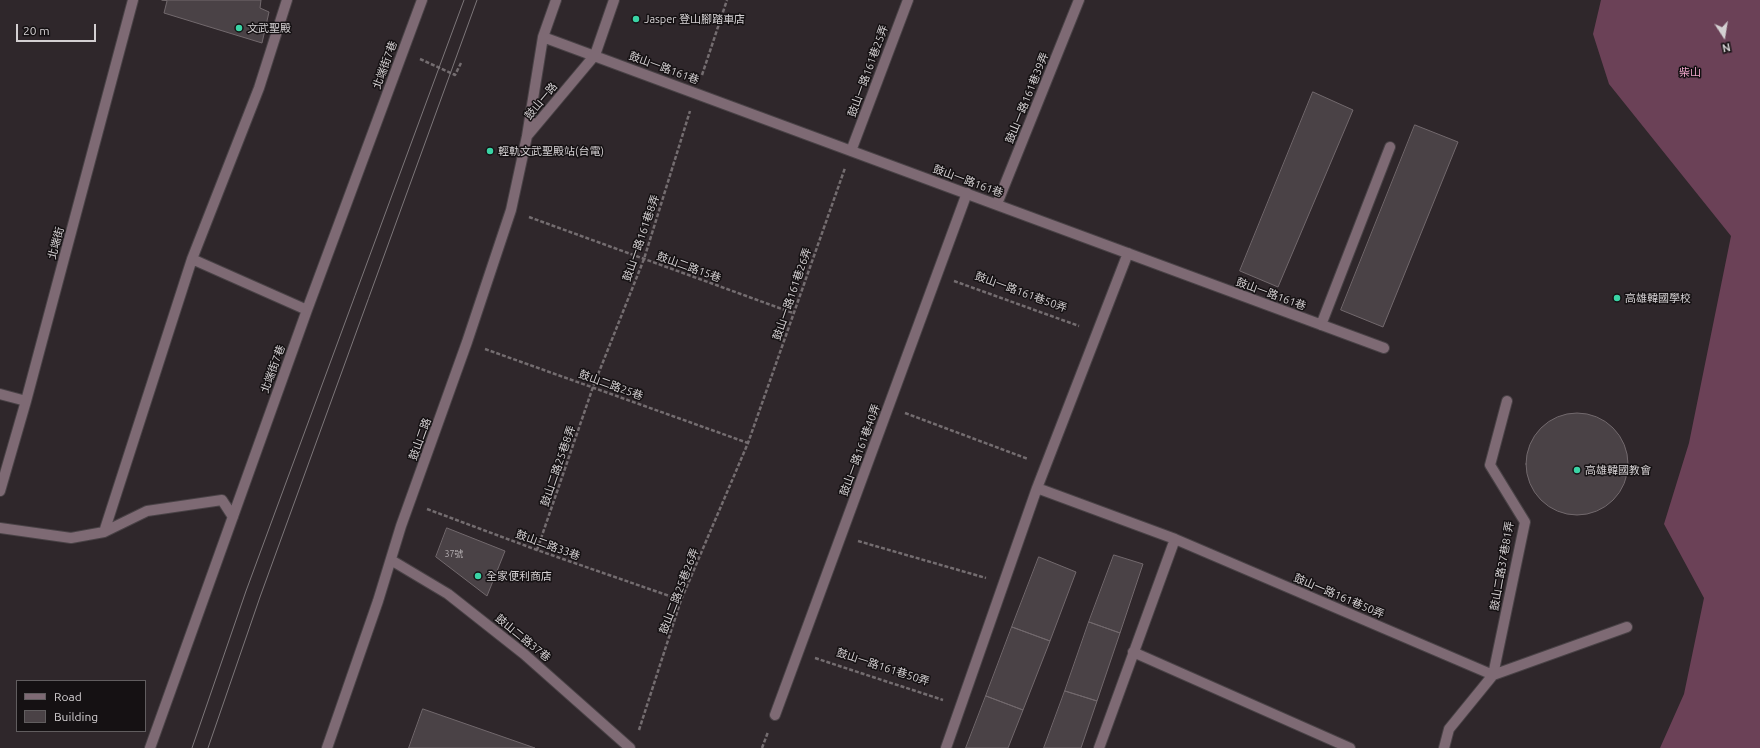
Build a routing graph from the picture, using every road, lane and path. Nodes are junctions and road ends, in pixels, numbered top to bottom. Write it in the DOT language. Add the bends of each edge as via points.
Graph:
graph roads {
  1 [pos="133,0"];
  2 [pos="287,0"];
  3 [pos="422,0"];
  4 [pos="556,0"];
  5 [pos="614,0"];
  6 [pos="727,0"];
  7 [pos="908,0"];
  8 [pos="1079,0"];
  9 [pos="543,37"];
  10 [pos="595,55"];
  11 [pos="415,56"];
  12 [pos="461,63"];
  13 [pos="696,93"];
  14 [pos="528,136"];
  15 [pos="1390,147"];
  16 [pos="852,150"];
  17 [pos="967,194"];
  18 [pos="997,204"];
  19 [pos="511,210"];
  20 [pos="1128,253"];
  21 [pos="644,259"];
  22 [pos="192,260"];
  23 [pos="937,275"];
  24 [pos="307,310"];
  25 [pos="794,313"];
  26 [pos="1321,325"];
  27 [pos="1098,332"];
  28 [pos="467,342"];
  29 [pos="1384,348"];
  30 [pos="593,387"];
  31 [pos="0,394"];
  32 [pos="1507,400"];
  33 [pos="26,401"];
  34 [pos="888,407"];
  35 [pos="748,443"];
  36 [pos="1045,465"];
  37 [pos="1037,488"];
  38 [pos="0,491"];
  39 [pos="410,503"];
  40 [pos="233,517"];
  41 [pos="0,528"];
  42 [pos="104,532"];
  43 [pos="840,536"];
  44 [pos="1175,539"];
  45 [pos="537,550"];
  46 [pos="391,560"];
  47 [pos="1004,583"];
  48 [pos="681,600"];
  49 [pos="1626,626"];
  50 [pos="798,652"];
  51 [pos="1133,652"];
  52 [pos="1493,675"];
  53 [pos="961,705"];
  54 [pos="775,715"];
  55 [pos="638,733"];
  56 [pos="150,748"];
  57 [pos="327,748"];
  58 [pos="630,748"];
  59 [pos="946,748"];
  60 [pos="1099,748"];
  61 [pos="1350,748"];
  62 [pos="1444,748"];
  1 -- 33 [label="street, 北端街"];
  2 -- 22 [label="street" via="260,88"];
  3 -- 24 [label="street, 北端街7巷"];
  4 -- 9 [label="street, 鼓山一路"];
  5 -- 10 [label="street, 鼓山一路"];
  6 -- 13 [label="path, 鼓山一路161巷8弄"];
  7 -- 16 [label="street, 鼓山一路161巷25弄"];
  8 -- 18 [label="street, 鼓山一路161巷39弄"];
  9 -- 10 [label="street, 鼓山一路161巷"];
  9 -- 14 [label="street, 鼓山一路"];
  10 -- 13 [label="street, 鼓山一路161巷"];
  10 -- 14 [label="street, 鼓山一路"];
  11 -- 12 [label="path" via="455,75"];
  13 -- 16 [label="street, 鼓山一路161巷"];
  13 -- 21 [label="path, 鼓山一路161巷8弄"];
  14 -- 19 [label="street, 鼓山二路"];
  15 -- 26 [label="street"];
  16 -- 17 [label="street, 鼓山一路161巷"];
  16 -- 25 [label="path, 鼓山一路161巷26弄"];
  17 -- 18 [label="street, 鼓山一路161巷"];
  17 -- 23 [label="street, 鼓山一路161巷40弄"];
  18 -- 20 [label="street, 鼓山一路161巷"];
  19 -- 21 [label="path, 鼓山二路15巷"];
  19 -- 28 [label="street, 鼓山二路"];
  20 -- 26 [label="street, 鼓山一路161巷"];
  20 -- 27 [label="street"];
  21 -- 25 [label="path, 鼓山二路15巷"];
  21 -- 30 [label="path, 鼓山一路161巷8弄"];
  22 -- 24 [label="street"];
  22 -- 42 [label="street"];
  23 -- 27 [label="path, 鼓山一路161巷50弄"];
  23 -- 34 [label="street, 鼓山一路161巷40弄"];
  24 -- 40 [label="street, 北端街7巷"];
  25 -- 35 [label="path, 鼓山一路161巷26弄"];
  26 -- 29 [label="street, 鼓山一路161巷"];
  27 -- 36 [label="street"];
  28 -- 30 [label="path, 鼓山二路25巷"];
  28 -- 39 [label="street, 鼓山二路"];
  30 -- 35 [label="path, 鼓山二路25巷"];
  30 -- 45 [label="path, 鼓山二路25巷8弄"];
  31 -- 33 [label="street"];
  32 -- 52 [label="street, 鼓山二路37巷81弄" via="1490,465 1525,522"];
  33 -- 38 [label="street, 北端街"];
  34 -- 36 [label="path"];
  34 -- 43 [label="street, 鼓山一路161巷40弄"];
  35 -- 48 [label="path, 鼓山二路25巷26弄"];
  36 -- 37 [label="street"];
  37 -- 44 [label="street, 鼓山一路161巷50弄"];
  37 -- 47 [label="street"];
  39 -- 45 [label="path, 鼓山二路33巷"];
  39 -- 46 [label="street, 鼓山二路"];
  40 -- 42 [label="street" via="222,500 148,511"];
  40 -- 56 [label="street, 北端街7巷"];
  41 -- 42 [label="street" via="71,538"];
  43 -- 47 [label="path"];
  43 -- 50 [label="street, 鼓山一路161巷40弄"];
  44 -- 51 [label="street"];
  44 -- 52 [label="street, 鼓山一路161巷50弄"];
  45 -- 48 [label="path, 鼓山二路33巷"];
  46 -- 57 [label="street, 鼓山二路"];
  46 -- 58 [label="street, 鼓山二路37巷" via="448,594 524,654"];
  47 -- 53 [label="street"];
  48 -- 55 [label="path, 鼓山二路25巷26弄"];
  49 -- 52 [label="street"];
  50 -- 53 [label="path, 鼓山一路161巷50弄"];
  50 -- 54 [label="street, 鼓山一路161巷40弄"];
  51 -- 60 [label="street"];
  51 -- 61 [label="street"];
  52 -- 62 [label="street, 鼓山二路37巷81弄" via="1449,729"];
  53 -- 59 [label="street"];
}
